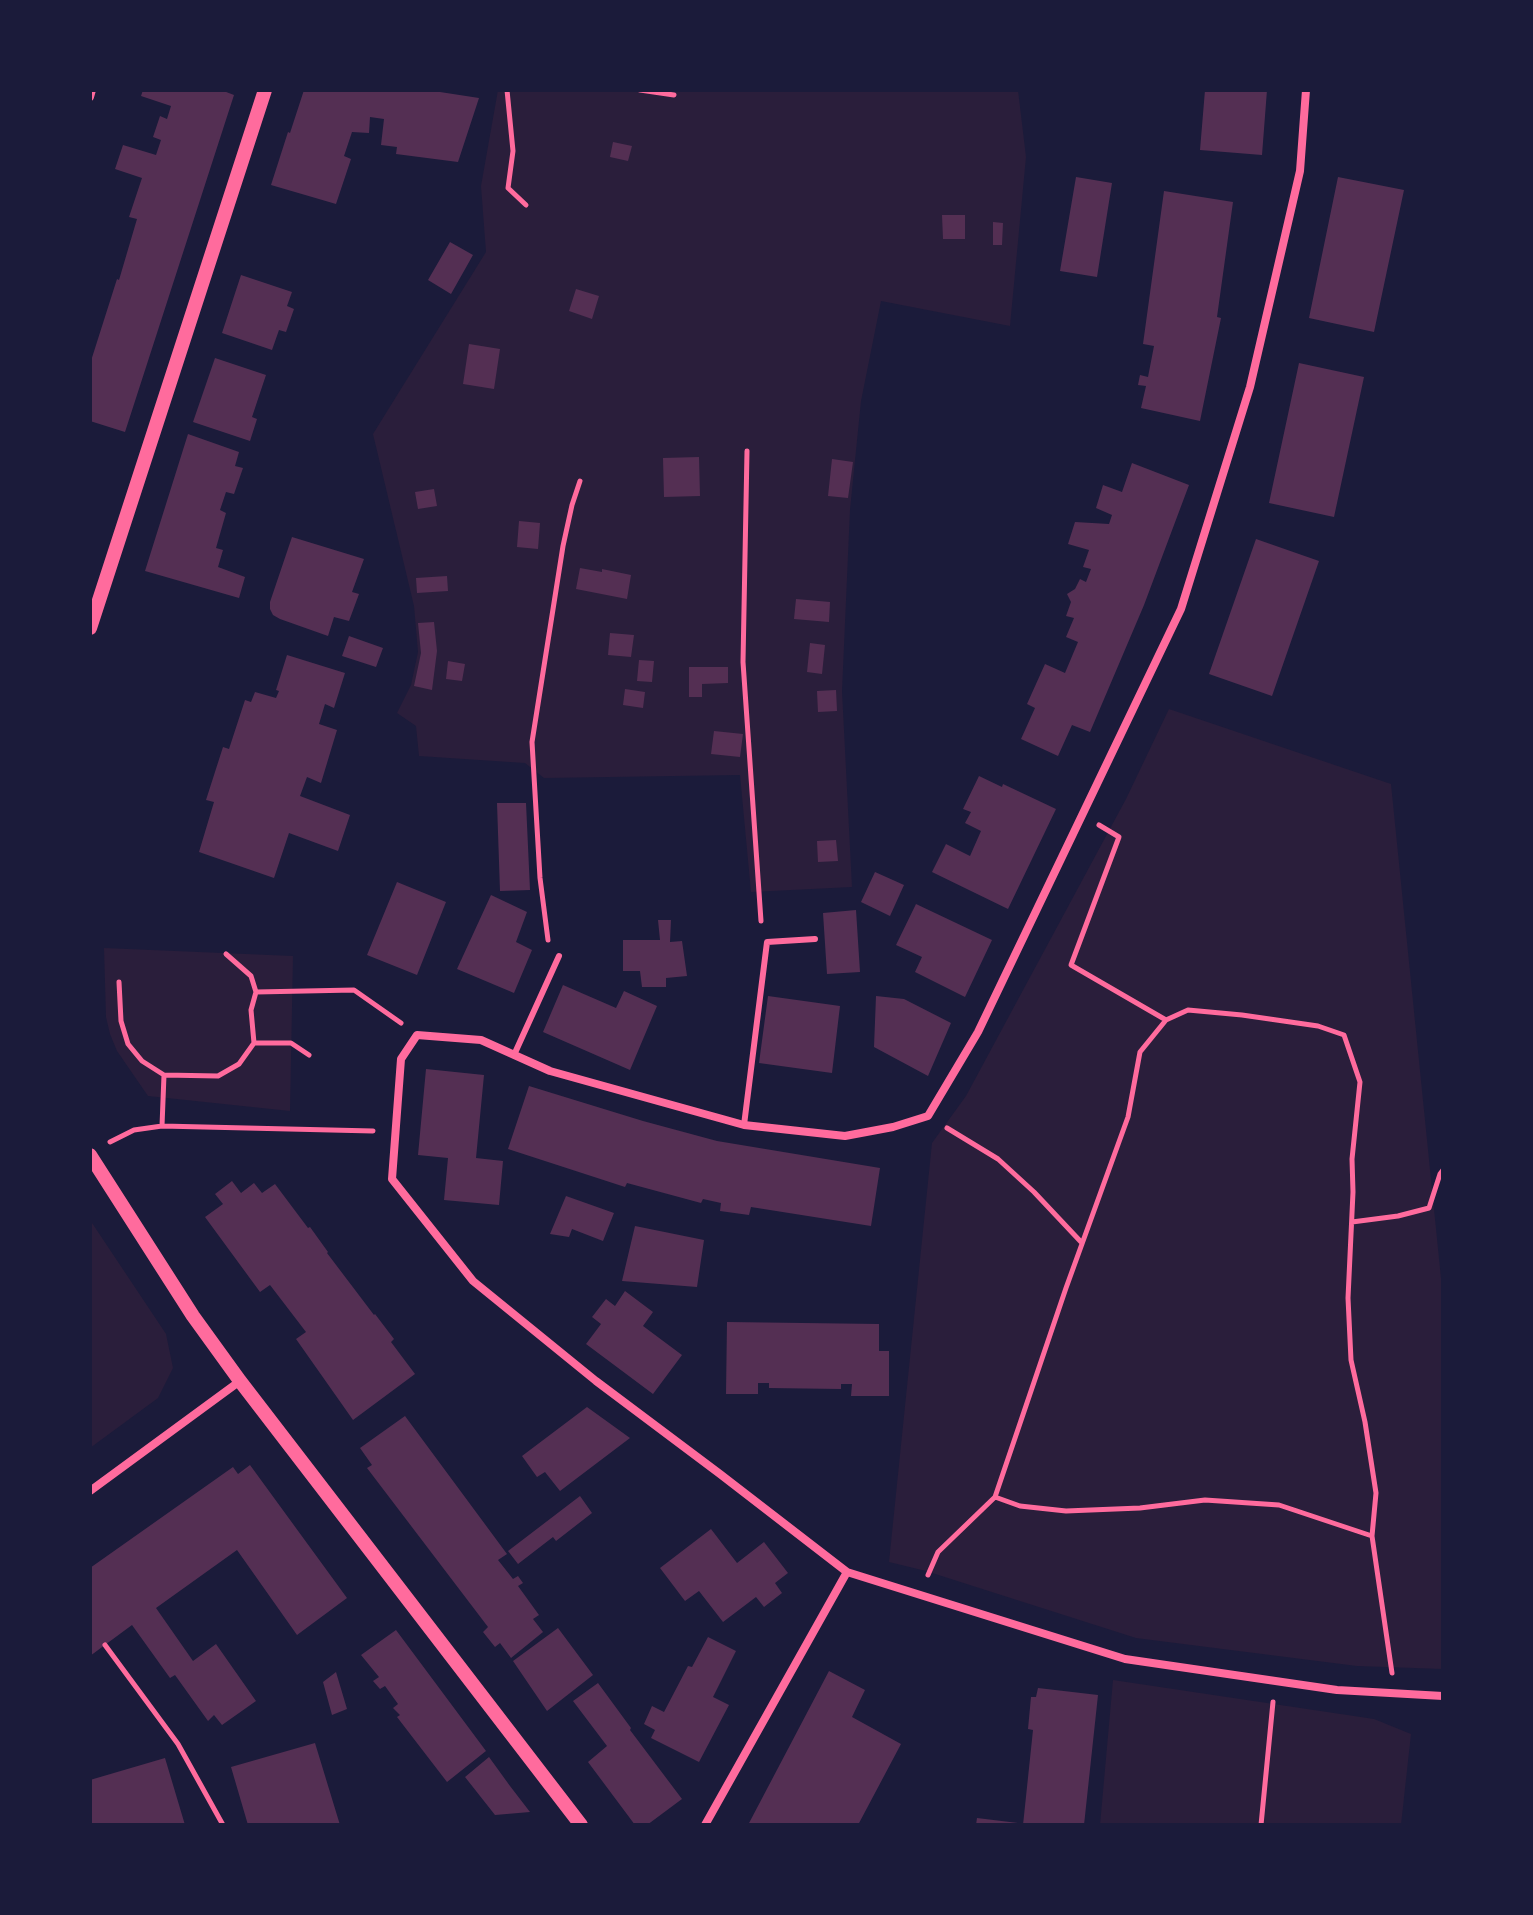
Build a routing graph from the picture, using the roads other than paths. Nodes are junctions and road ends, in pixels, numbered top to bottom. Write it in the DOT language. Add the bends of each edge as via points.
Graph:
graph roads {
  1 [pos="92,90"];
  2 [pos="265,90"];
  3 [pos="1306,90"];
  4 [pos="90,97"];
  5 [pos="90,628"];
  6 [pos="815,939"];
  7 [pos="559,956"];
  8 [pos="514,1055"];
  9 [pos="744,1125"];
  10 [pos="96,1151"];
  11 [pos="240,1381"];
  12 [pos="90,1491"];
  13 [pos="847,1572"];
  14 [pos="1443,1696"];
  15 [pos="581,1825"];
  16 [pos="705,1825"];
  1 -- 4 [label="street"];
  2 -- 5 [label="street"];
  3 -- 9 [label="street" via="1300,171 1250,387 1181,609 978,1032 928,1116 845,1136"];
  6 -- 9 [label="lane" via="767,942"];
  7 -- 8 [label="lane"];
  8 -- 9 [label="street" via="550,1071"];
  8 -- 13 [label="street" via="481,1040 417,1035 401,1059 392,1179 473,1281"];
  10 -- 11 [label="street" via="131,1217"];
  11 -- 12 [label="street"];
  11 -- 15 [label="street"];
  13 -- 14 [label="street" via="1125,1659 1337,1690"];
  13 -- 16 [label="street"];
}
